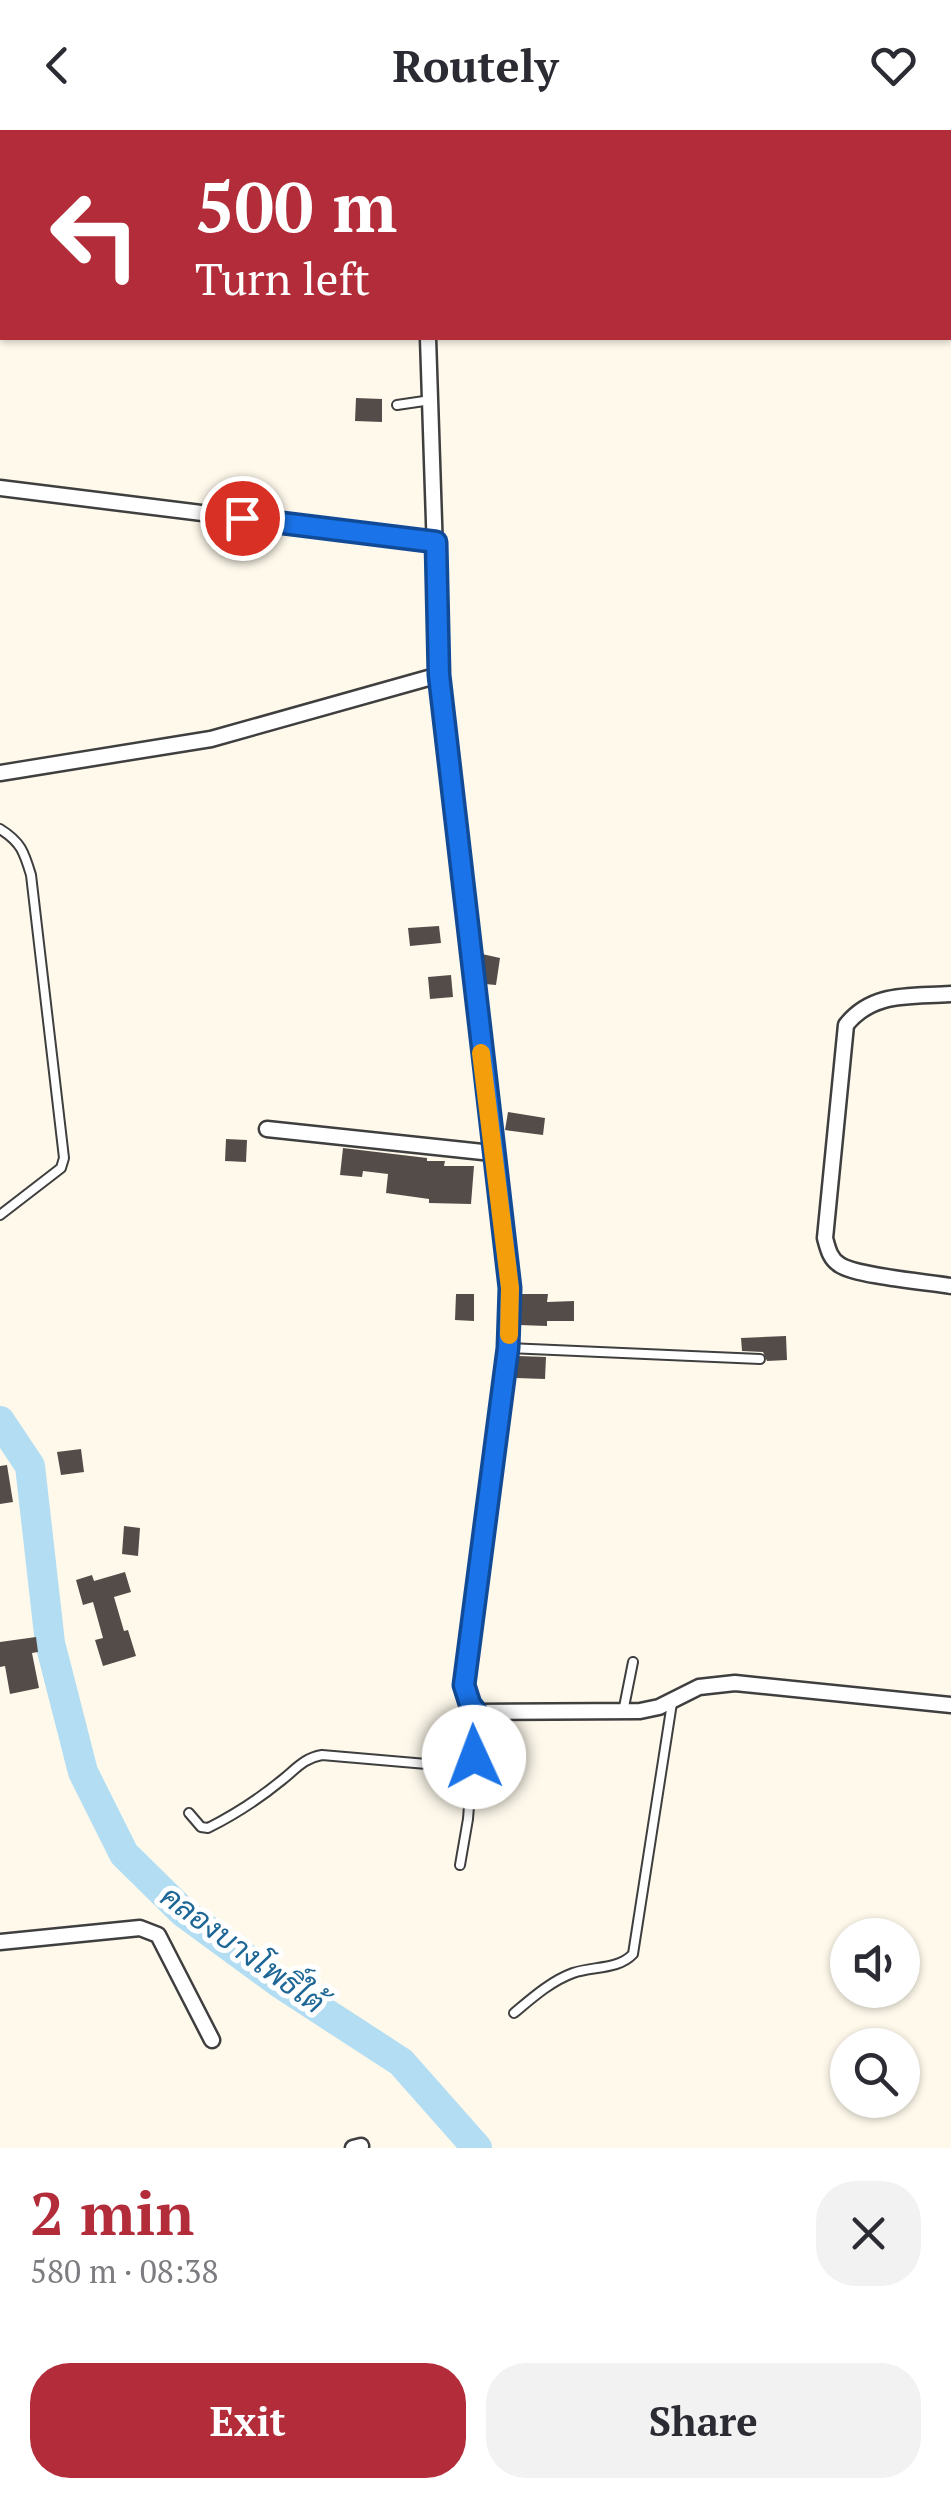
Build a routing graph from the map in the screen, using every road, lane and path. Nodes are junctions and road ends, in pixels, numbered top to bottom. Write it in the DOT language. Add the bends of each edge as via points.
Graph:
graph roads {
  1 [pos="428,340"];
  2 [pos="430,400"];
  3 [pos="397,405"];
  4 [pos="0,488"];
  5 [pos="436,542"];
  6 [pos="439,675"];
  7 [pos="0,772"];
  8 [pos="0,829"];
  9 [pos="951,994"];
  10 [pos="266,1130"];
  11 [pos="492,1153"];
  12 [pos="0,1215"];
  13 [pos="951,1286"];
  14 [pos="508,1348"];
  15 [pos="760,1359"];
  16 [pos="634,1662"];
  17 [pos="673,1700"];
  18 [pos="951,1705"];
  19 [pos="476,1712"];
  20 [pos="622,1712"];
  21 [pos="473,1768"];
  22 [pos="189,1814"];
  23 [pos="460,1865"];
  24 [pos="0,1942"];
  25 [pos="514,2013"];
  26 [pos="212,2040"];
  1 -- 2 [label="street"];
  2 -- 3 [label="lane"];
  2 -- 5 [label="street"];
  4 -- 5 [label="street"];
  5 -- 6 [label="street"];
  6 -- 7 [label="street" via="211,739"];
  6 -- 11 [label="street"];
  8 -- 12 [label="lane" via="15,838 31,876 64,1158 61,1168"];
  9 -- 13 [label="street" via="880,999 846,1025 825,1238 839,1265"];
  10 -- 11 [label="street"];
  11 -- 14 [label="street" via="510,1288"];
  14 -- 15 [label="lane"];
  14 -- 19 [label="street" via="464,1685"];
  16 -- 20 [label="lane"];
  17 -- 18 [label="street" via="698,1687 736,1683"];
  17 -- 20 [label="street"];
  17 -- 25 [label="lane" via="632,1954 626,1962 573,1973"];
  19 -- 20 [label="street"];
  19 -- 21 [label="lane"];
  21 -- 22 [label="lane" via="322,1754 208,1828"];
  21 -- 23 [label="lane"];
  24 -- 26 [label="street" via="149,1930 158,1935"];
}
